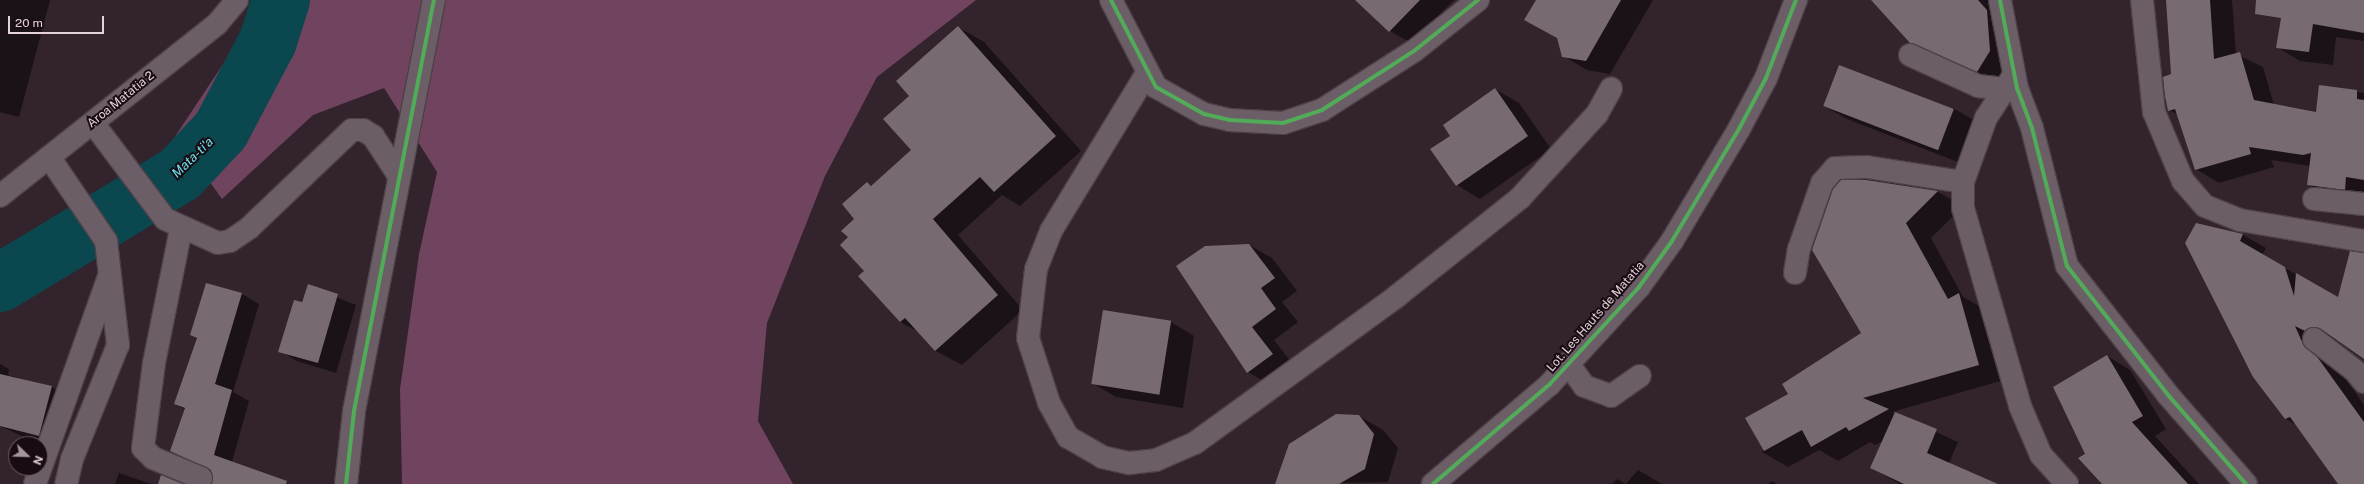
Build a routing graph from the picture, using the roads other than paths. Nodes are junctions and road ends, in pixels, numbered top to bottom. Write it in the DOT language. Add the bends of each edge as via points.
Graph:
graph roads {
  1 [pos="237,0"];
  2 [pos="434,0"];
  3 [pos="1111,0"];
  4 [pos="1478,0"];
  5 [pos="1796,0"];
  6 [pos="2000,0"];
  7 [pos="2142,0"];
  8 [pos="1910,55"];
  9 [pos="1147,73"];
  10 [pos="2010,82"];
  11 [pos="1611,89"];
  12 [pos="93,123"];
  13 [pos="49,157"];
  14 [pos="399,176"];
  15 [pos="1963,182"];
  16 [pos="0,196"];
  17 [pos="2314,198"];
  18 [pos="2364,204"];
  19 [pos="173,224"];
  20 [pos="2364,242"];
  21 [pos="108,251"];
  22 [pos="1795,273"];
  23 [pos="2314,340"];
  24 [pos="1569,365"];
  25 [pos="1640,376"];
  26 [pos="2364,382"];
  27 [pos="201,478"];
  28 [pos="35,484"];
  29 [pos="66,484"];
  30 [pos="346,484"];
  31 [pos="1433,484"];
  32 [pos="2066,484"];
  33 [pos="2246,484"];
  1 -- 12 [label="street, Aroa Matatia 2" via="217,24"];
  2 -- 14 [label="street"];
  3 -- 9 [label="street"];
  4 -- 9 [label="street" via="1414,51 1322,110 1283,123 1229,120 1204,114 1156,87"];
  5 -- 24 [label="street, Lot. Les Hauts de Matatia" via="1766,78 1672,241 1639,287"];
  6 -- 10 [label="street"];
  7 -- 20 [label="street" via="2154,112 2183,181 2205,206 2240,220"];
  8 -- 10 [label="street" via="1978,86"];
  9 -- 11 [label="street" via="1052,231 1036,269 1028,338 1049,403 1068,437 1102,457 1129,463 1156,460 1195,443 1397,296 1520,198 1597,114"];
  10 -- 15 [label="street" via="1986,118"];
  10 -- 33 [label="street" via="2067,266 2168,395"];
  12 -- 13 [label="street, Aroa Matatia 2"];
  12 -- 19 [label="street"];
  13 -- 16 [label="street, Aroa Matatia 2"];
  13 -- 21 [label="street"];
  14 -- 19 [label="street" via="373,136 352,130 249,228 230,241 218,243"];
  14 -- 30 [label="street" via="354,411"];
  15 -- 22 [label="street" via="1867,167 1835,168 1822,183 1799,249"];
  15 -- 32 [label="street" via="1965,216 2020,406 2041,455"];
  17 -- 18 [label="street"];
  19 -- 27 [label="street" via="143,448 153,458"];
  21 -- 28 [label="street" via="106,287"];
  21 -- 29 [label="street" via="118,345 72,460"];
  23 -- 26 [label="street" via="2354,370"];
  24 -- 25 [label="street" via="1584,386 1611,396"];
  24 -- 31 [label="street, Lot. Les Hauts de Matatia"];
}
